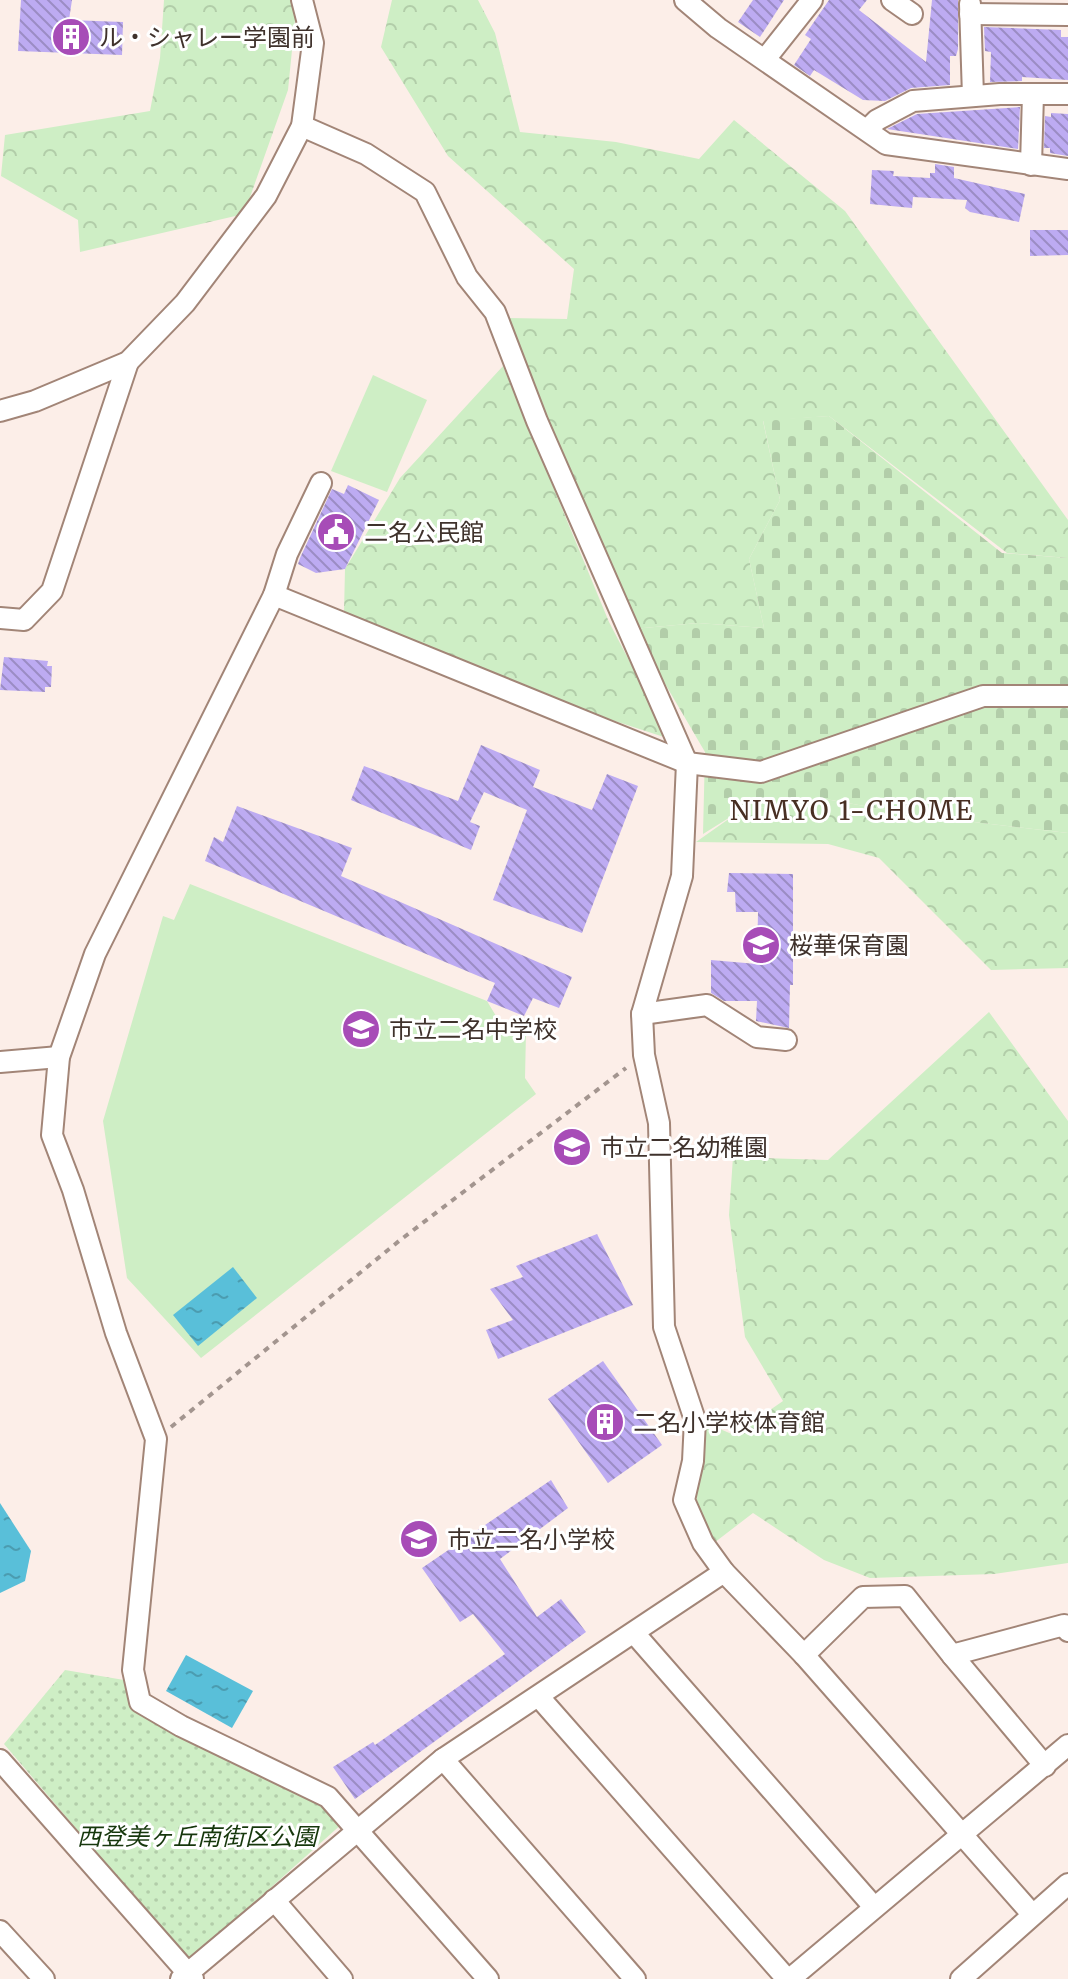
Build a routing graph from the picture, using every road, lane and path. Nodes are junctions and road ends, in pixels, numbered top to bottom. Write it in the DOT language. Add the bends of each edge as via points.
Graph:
graph roads {
  1 [pos="302,0"];
  2 [pos="685,0"];
  3 [pos="812,0"];
  4 [pos="892,0"];
  5 [pos="970,8"];
  6 [pos="912,14"];
  7 [pos="1068,15"];
  8 [pos="766,58"];
  9 [pos="1033,94"];
  10 [pos="1068,94"];
  11 [pos="973,96"];
  12 [pos="302,126"];
  13 [pos="867,130"];
  14 [pos="1031,165"];
  15 [pos="1068,169"];
  16 [pos="128,362"];
  17 [pos="0,411"];
  18 [pos="321,483"];
  19 [pos="274,595"];
  20 [pos="0,618"];
  21 [pos="1068,696"];
  22 [pos="687,763"];
  23 [pos="642,1014"];
  24 [pos="786,1040"];
  25 [pos="644,1055"];
  26 [pos="59,1057"];
  27 [pos="0,1062"];
  28 [pos="156,1439"];
  29 [pos="724,1572"];
  30 [pos="1068,1631"];
  31 [pos="634,1633"];
  32 [pos="804,1655"];
  33 [pos="952,1655"];
  34 [pos="539,1697"];
  35 [pos="1068,1745"];
  36 [pos="443,1759"];
  37 [pos="0,1760"];
  38 [pos="1045,1766"];
  39 [pos="360,1829"];
  40 [pos="961,1832"];
  41 [pos="1068,1884"];
  42 [pos="274,1900"];
  43 [pos="874,1907"];
  44 [pos="1032,1914"];
  45 [pos="0,1931"];
  46 [pos="187,1977"];
  47 [pos="44,1979"];
  48 [pos="342,1979"];
  49 [pos="488,1979"];
  50 [pos="635,1979"];
  51 [pos="789,1979"];
  52 [pos="961,1979"];
  1 -- 12 [label="street" via="313,43"];
  2 -- 8 [label="street"];
  3 -- 8 [label="street"];
  4 -- 6 [label="street"];
  5 -- 7 [label="street"];
  5 -- 11 [label="street"];
  8 -- 13 [label="street"];
  9 -- 10 [label="street"];
  9 -- 11 [label="street"];
  9 -- 14 [label="street"];
  11 -- 13 [label="street" via="913,101"];
  12 -- 16 [label="street" via="266,196 185,303"];
  12 -- 22 [label="street" via="366,154 425,192 467,277 495,312 537,421"];
  13 -- 14 [label="street" via="886,144"];
  14 -- 15 [label="street"];
  16 -- 17 [label="street"];
  16 -- 20 [label="street" via="52,591 24,620"];
  18 -- 19 [label="street"];
  19 -- 22 [label="street"];
  19 -- 26 [label="street" via="95,954"];
  21 -- 22 [label="street" via="983,696 761,772"];
  22 -- 23 [label="street" via="682,876"];
  23 -- 24 [label="street" via="707,1005 757,1037"];
  23 -- 25 [label="street"];
  25 -- 28 [label="path" via="399,1241"];
  25 -- 29 [label="street" via="659,1123 664,1327 695,1420 684,1500 703,1543"];
  26 -- 27 [label="street"];
  26 -- 28 [label="street" via="52,1135"];
  28 -- 39 [label="street" via="133,1670 140,1702 328,1797"];
  29 -- 31 [label="street"];
  29 -- 32 [label="street"];
  30 -- 33 [label="street" via="1064,1625"];
  31 -- 34 [label="street"];
  31 -- 43 [label="street"];
  32 -- 33 [label="street" via="863,1597 905,1596"];
  32 -- 40 [label="street"];
  33 -- 38 [label="street"];
  34 -- 36 [label="street"];
  34 -- 51 [label="street"];
  35 -- 38 [label="street"];
  36 -- 39 [label="street"];
  36 -- 50 [label="street"];
  37 -- 46 [label="street"];
  38 -- 40 [label="street"];
  39 -- 42 [label="street"];
  39 -- 49 [label="street"];
  40 -- 43 [label="street"];
  40 -- 44 [label="street"];
  41 -- 44 [label="street"];
  42 -- 46 [label="street"];
  42 -- 48 [label="street"];
  43 -- 51 [label="street"];
  44 -- 52 [label="street"];
  45 -- 47 [label="street"];
}
